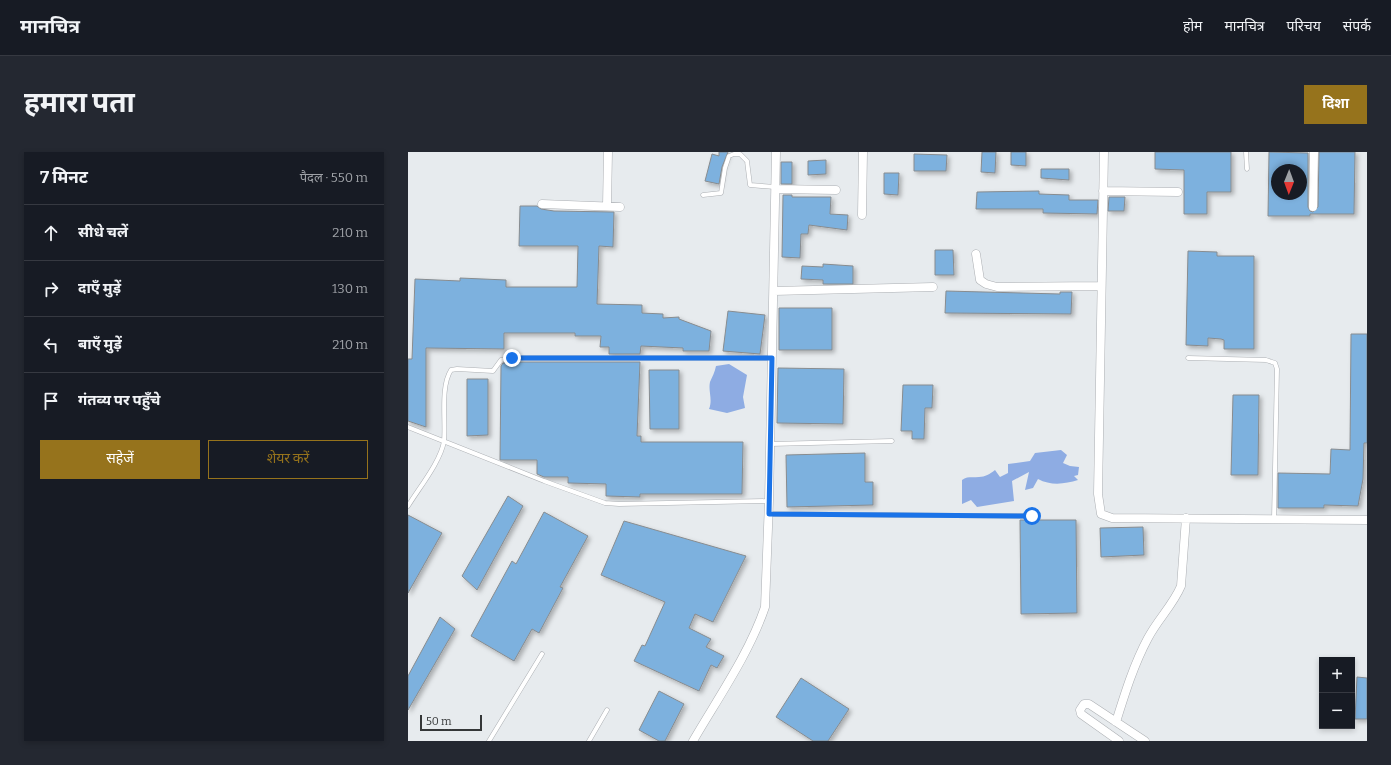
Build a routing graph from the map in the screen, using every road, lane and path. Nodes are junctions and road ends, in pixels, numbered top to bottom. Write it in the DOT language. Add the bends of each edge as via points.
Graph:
graph roads {
  1 [pos="608,152"];
  2 [pos="776,152"];
  3 [pos="863,152"];
  4 [pos="1104,152"];
  5 [pos="1246,152"];
  6 [pos="1314,152"];
  7 [pos="1246,169"];
  8 [pos="776,188"];
  9 [pos="836,190"];
  10 [pos="1103,190"];
  11 [pos="1178,192"];
  12 [pos="703,195"];
  13 [pos="542,204"];
  14 [pos="607,206"];
  15 [pos="620,207"];
  16 [pos="1313,207"];
  17 [pos="862,215"];
  18 [pos="976,254"];
  19 [pos="1100,286"];
  20 [pos="932,287"];
  21 [pos="774,291"];
  22 [pos="772,358"];
  23 [pos="1188,358"];
  24 [pos="408,427"];
  25 [pos="892,441"];
  26 [pos="444,442"];
  27 [pos="770,444"];
  28 [pos="769,501"];
  29 [pos="408,506"];
  30 [pos="769,514"];
  31 [pos="1032,516"];
  32 [pos="1186,518"];
  33 [pos="1274,519"];
  34 [pos="1367,520"];
  35 [pos="542,654"];
  36 [pos="607,710"];
  37 [pos="1116,722"];
  38 [pos="489,741"];
  39 [pos="589,741"];
  40 [pos="692,741"];
  41 [pos="1119,741"];
  42 [pos="1145,741"];
  1 -- 14 [label="street"];
  2 -- 8 [label="street"];
  3 -- 17 [label="street"];
  4 -- 10 [label="street"];
  5 -- 7 [label="lane"];
  6 -- 16 [label="street"];
  8 -- 9 [label="street"];
  8 -- 12 [label="lane" via="750,185 747,162 740,154 734,154 727,159 721,193"];
  8 -- 21 [label="street"];
  10 -- 11 [label="street"];
  10 -- 19 [label="street"];
  13 -- 14 [label="street"];
  14 -- 15 [label="street"];
  18 -- 19 [label="street" via="980,280 997,287"];
  19 -- 32 [label="street" via="1098,494 1101,514 1112,518"];
  20 -- 21 [label="street"];
  21 -- 22 [label="street"];
  22 -- 26 [label="lane" via="512,358 501,360 493,371 451,370 446,382"];
  22 -- 27 [label="street"];
  23 -- 33 [label="lane" via="1266,360 1275,363 1277,369"];
  24 -- 26 [label="lane"];
  25 -- 27 [label="lane"];
  26 -- 28 [label="lane" via="605,503"];
  26 -- 29 [label="lane"];
  27 -- 28 [label="street"];
  28 -- 30 [label="street"];
  30 -- 31 [label="lane"];
  30 -- 40 [label="street" via="767,585 765,607 760,622"];
  32 -- 33 [label="street"];
  32 -- 37 [label="street" via="1181,586 1148,636"];
  33 -- 34 [label="street"];
  35 -- 38 [label="lane"];
  36 -- 39 [label="lane"];
  37 -- 41 [label="street" via="1089,704 1084,704 1080,710 1081,714"];
  37 -- 42 [label="street"];
}
